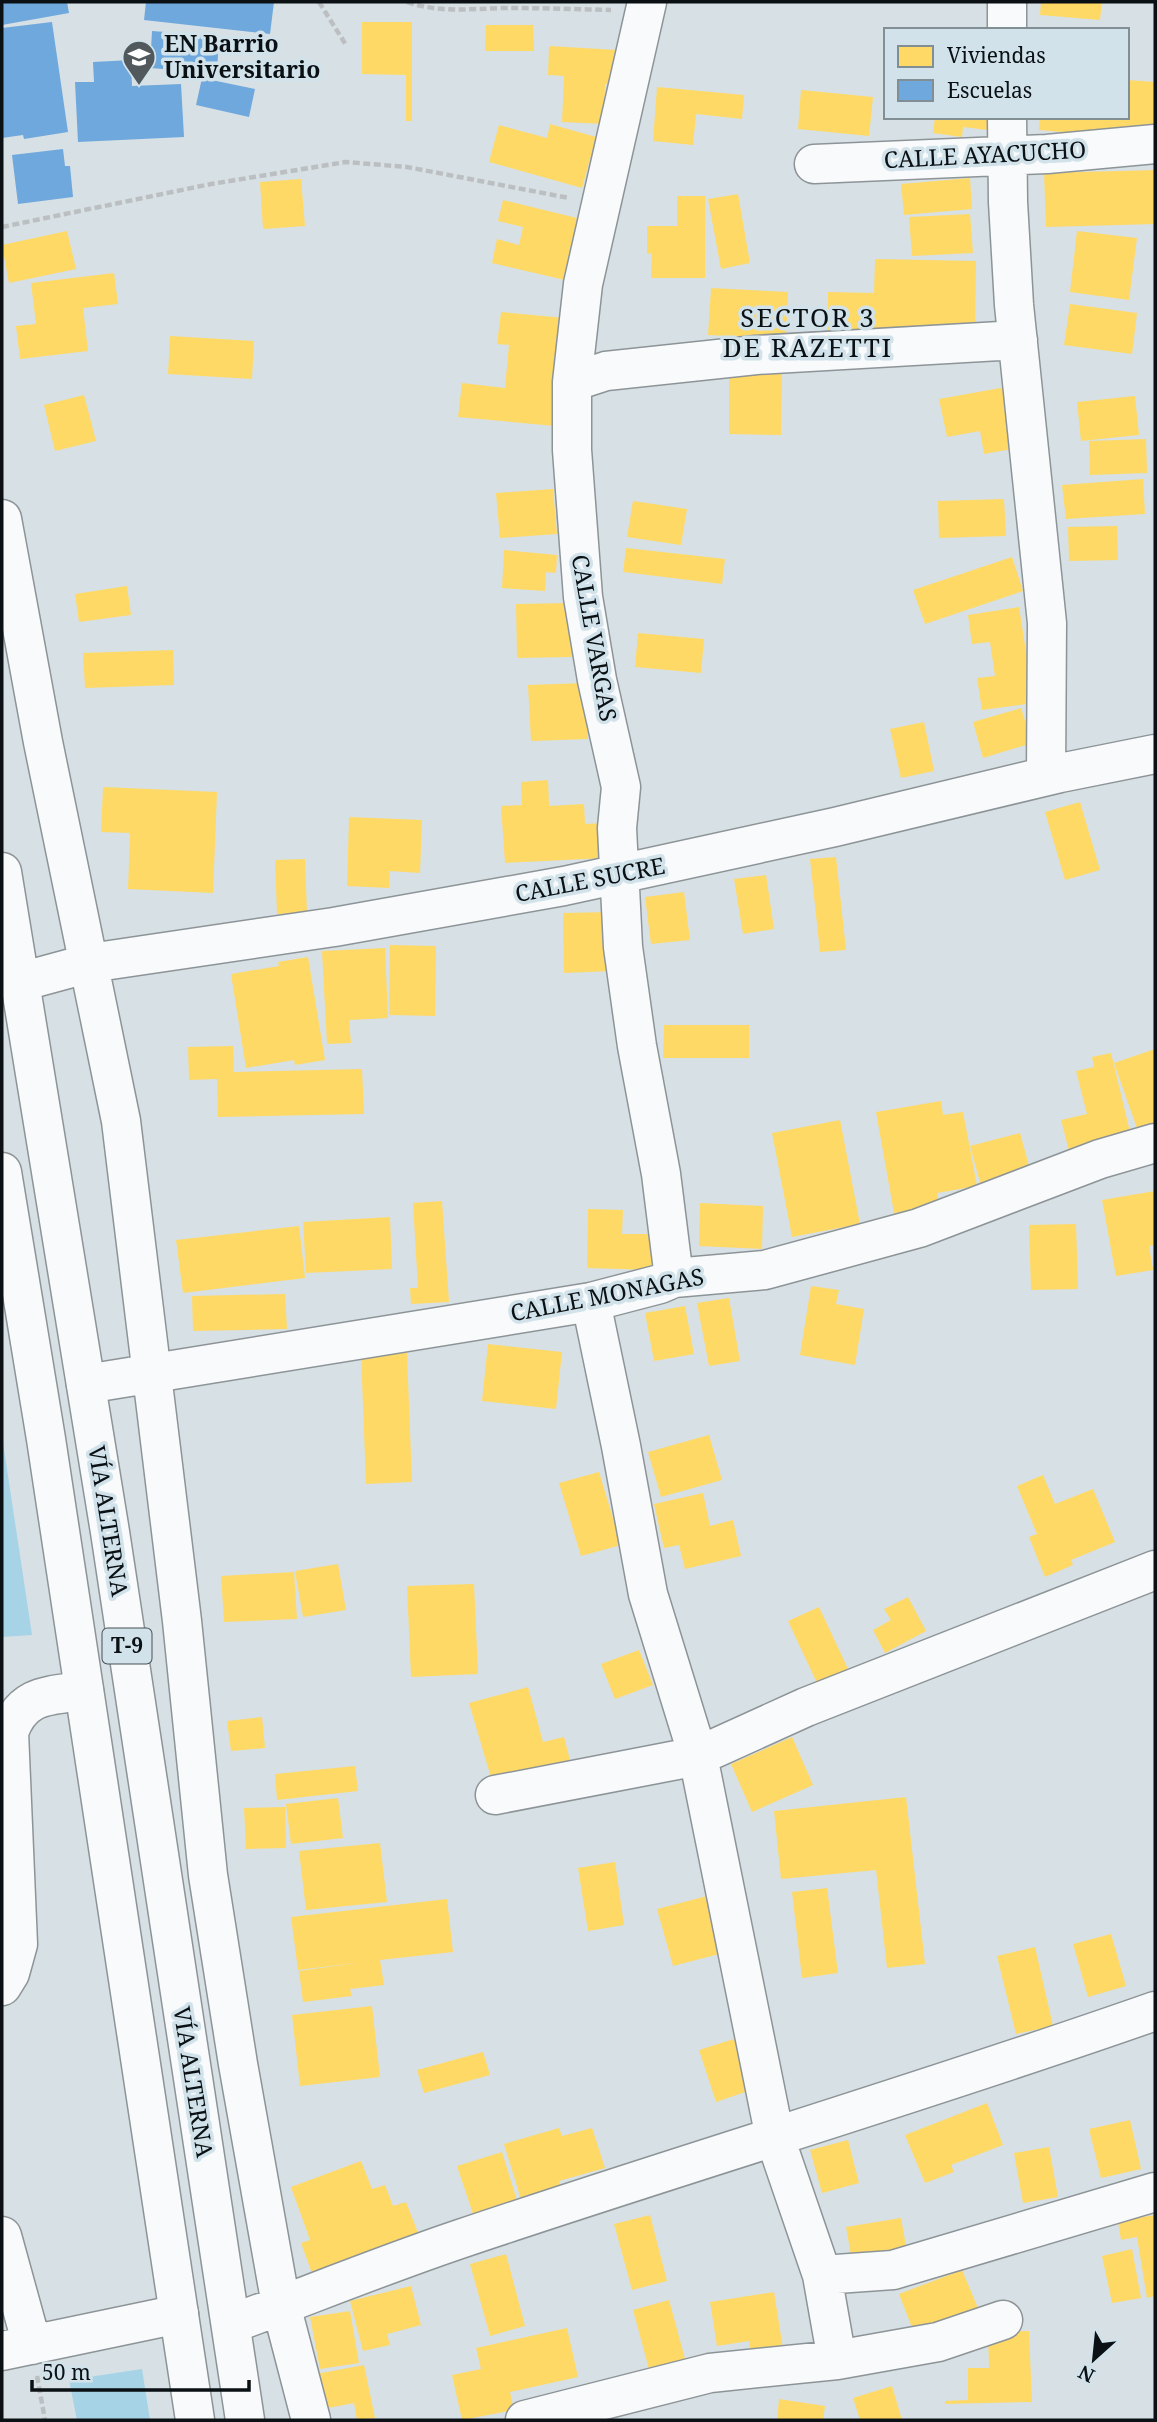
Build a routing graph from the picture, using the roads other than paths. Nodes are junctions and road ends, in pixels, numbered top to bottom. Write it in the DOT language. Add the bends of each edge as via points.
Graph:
graph roads {
  1 [pos="1007,2"];
  2 [pos="646,6"];
  3 [pos="1007,28"];
  4 [pos="1007,119"];
  5 [pos="1155,144"];
  6 [pos="1007,155"];
  7 [pos="814,164"];
  8 [pos="1018,340"];
  9 [pos="572,382"];
  10 [pos="2,519"];
  11 [pos="1155,754"];
  12 [pos="1046,776"];
  13 [pos="2,872"];
  14 [pos="620,875"];
  15 [pos="90,963"];
  16 [pos="20,982"];
  17 [pos="1155,1143"];
  18 [pos="2,1172"];
  19 [pos="674,1278"];
  20 [pos="591,1302"];
  21 [pos="153,1373"];
  22 [pos="86,1384"];
  23 [pos="1155,1570"];
  24 [pos="84,1691"];
  25 [pos="698,1756"];
  26 [pos="495,1795"];
  27 [pos="2,1986"];
  28 [pos="1155,2011"];
  29 [pos="775,2138"];
  30 [pos="1155,2192"];
  31 [pos="2,2236"];
  32 [pos="822,2275"];
  33 [pos="281,2305"];
  34 [pos="179,2314"];
  35 [pos="1003,2320"];
  36 [pos="231,2324"];
  37 [pos="17,2348"];
  38 [pos="836,2360"];
  39 [pos="195,2420"];
  40 [pos="246,2420"];
  41 [pos="311,2420"];
  42 [pos="525,2420"];
  1 -- 3 [label="main road"];
  2 -- 9 [label="main road, CALLE VARGAS" via="583,284"];
  4 -- 6 [label="main road"];
  5 -- 6 [label="main road, CALLE AYACUCHO"];
  6 -- 7 [label="main road, CALLE AYACUCHO"];
  6 -- 8 [label="main road"];
  8 -- 9 [label="main road" via="756,355 606,370"];
  8 -- 12 [label="main road" via="1047,624"];
  9 -- 14 [label="main road, CALLE VARGAS" via="583,597 621,787 617,828"];
  10 -- 15 [label="main road"];
  11 -- 12 [label="main road, CALLE SUCRE"];
  12 -- 14 [label="main road, CALLE SUCRE"];
  13 -- 16 [label="main road, VÍA ALTERNA / T-9"];
  14 -- 15 [label="main road, CALLE SUCRE" via="334,927"];
  14 -- 19 [label="main road, CALLE VARGAS" via="623,947"];
  15 -- 16 [label="main road, CALLE SUCRE"];
  15 -- 21 [label="main road" via="121,1121"];
  16 -- 22 [label="main road, VÍA ALTERNA / T-9"];
  17 -- 19 [label="main road, CALLE MONAGAS" via="1100,1159 919,1228 765,1270"];
  18 -- 24 [label="main road, T-9"];
  19 -- 20 [label="main road, CALLE MONAGAS"];
  20 -- 21 [label="main road, CALLE MONAGAS"];
  20 -- 25 [label="main road" via="648,1594"];
  21 -- 22 [label="main road, CALLE MONAGAS"];
  21 -- 33 [label="main road" via="208,1875"];
  22 -- 36 [label="main road, VÍA ALTERNA / T-9"];
  23 -- 25 [label="main road" via="806,1707"];
  24 -- 27 [label="main road" via="37,1698 19,1713 9,1732 18,1944"];
  24 -- 34 [label="main road, T-9"];
  25 -- 26 [label="main road"];
  25 -- 29 [label="main road"];
  28 -- 29 [label="main road"];
  29 -- 32 [label="main road"];
  29 -- 33 [label="main road" via="458,2240"];
  30 -- 32 [label="main road" via="893,2270"];
  31 -- 37 [label="main road"];
  32 -- 38 [label="main road"];
  33 -- 36 [label="main road"];
  33 -- 41 [label="main road"];
  34 -- 37 [label="main road"];
  34 -- 39 [label="main road, T-9"];
  35 -- 38 [label="main road" via="938,2342"];
  36 -- 40 [label="main road, VÍA ALTERNA / T-9"];
  38 -- 42 [label="main road" via="710,2373"];
}
